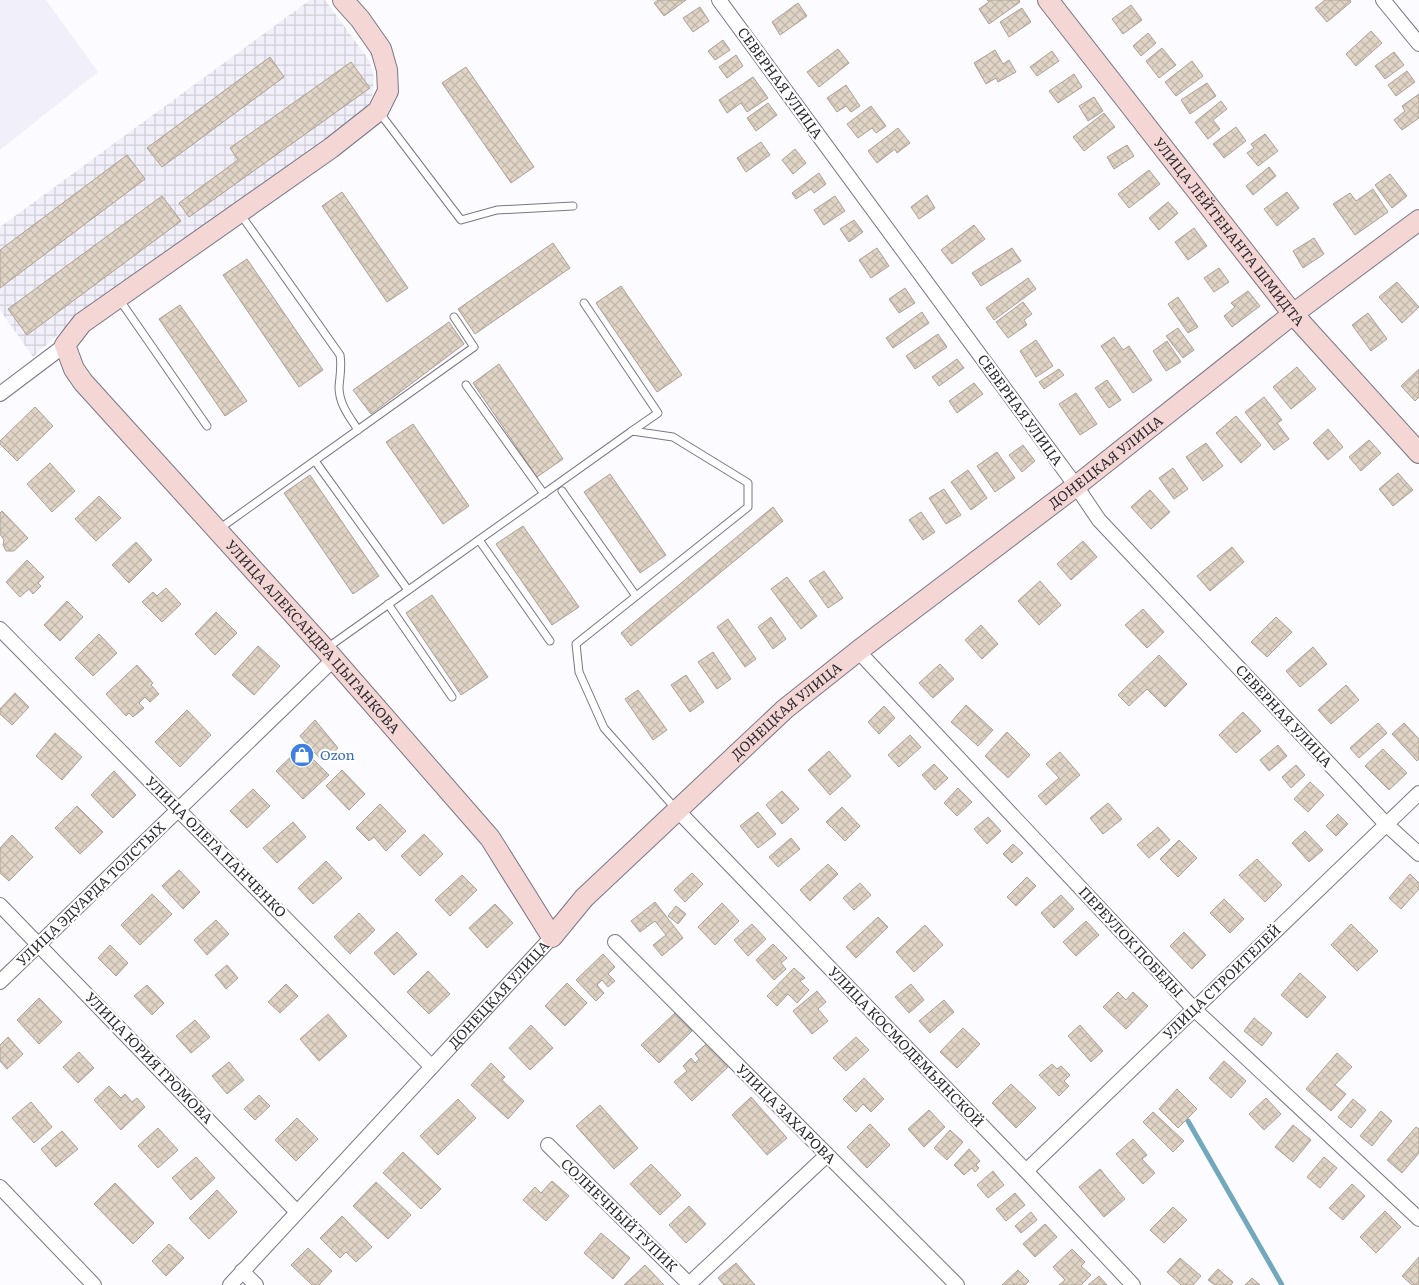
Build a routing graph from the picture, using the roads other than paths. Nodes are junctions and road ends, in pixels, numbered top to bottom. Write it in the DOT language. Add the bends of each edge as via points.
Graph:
graph roads {
  1 [pos="343,0"];
  2 [pos="719,0"];
  3 [pos="1048,0"];
  4 [pos="1383,0"];
  5 [pos="1419,44"];
  6 [pos="378,112"];
  7 [pos="573,206"];
  8 [pos="239,212"];
  9 [pos="1419,220"];
  10 [pos="118,297"];
  11 [pos="584,303"];
  12 [pos="1293,314"];
  13 [pos="454,317"];
  14 [pos="65,345"];
  15 [pos="466,385"];
  16 [pos="0,394"];
  17 [pos="207,426"];
  18 [pos="358,430"];
  19 [pos="632,431"];
  20 [pos="1419,453"];
  21 [pos="315,461"];
  22 [pos="1076,486"];
  23 [pos="562,491"];
  24 [pos="544,494"];
  25 [pos="217,530"];
  26 [pos="479,540"];
  27 [pos="408,590"];
  28 [pos="636,596"];
  29 [pos="388,604"];
  30 [pos="0,629"];
  31 [pos="550,641"];
  32 [pos="858,651"];
  33 [pos="329,654"];
  34 [pos="452,697"];
  35 [pos="1419,793"];
  36 [pos="179,809"];
  37 [pos="677,810"];
  38 [pos="1387,825"];
  39 [pos="1419,854"];
  40 [pos="0,905"];
  41 [pos="552,937"];
  42 [pos="615,942"];
  43 [pos="39,945"];
  44 [pos="0,982"];
  45 [pos="1194,1009"];
  46 [pos="431,1066"];
  47 [pos="548,1145"];
  48 [pos="827,1155"];
  49 [pos="1026,1171"];
  50 [pos="0,1187"];
  51 [pos="297,1212"];
  52 [pos="1419,1219"];
  53 [pos="242,1271"];
  54 [pos="690,1284"];
  55 [pos="94,1285"];
  56 [pos="230,1285"];
  57 [pos="256,1285"];
  58 [pos="956,1285"];
  59 [pos="1133,1285"];
  1 -- 6 [label="street" via="381,49 388,91"];
  2 -- 22 [label="street, СЕВЕРНАЯ УЛИЦА"];
  3 -- 12 [label="street, УЛИЦА ЛЕЙТЕНАНТА ШМИДТА"];
  4 -- 5 [label="street"];
  6 -- 7 [label="lane" via="461,220 497,210"];
  6 -- 8 [label="street"];
  8 -- 10 [label="street"];
  8 -- 18 [label="lane" via="340,355 342,407"];
  9 -- 12 [label="street, ДОНЕЦКАЯ УЛИЦА"];
  10 -- 14 [label="street" via="82,322"];
  10 -- 17 [label="lane"];
  11 -- 19 [label="lane" via="658,413"];
  12 -- 20 [label="street, УЛИЦА ЛЕЙТЕНАНТА ШМИДТА"];
  12 -- 22 [label="street, ДОНЕЦКАЯ УЛИЦА"];
  13 -- 18 [label="lane" via="474,347"];
  14 -- 16 [label="street"];
  14 -- 25 [label="street, УЛИЦА АЛЕКСАНДРА ЦЫГАНКОВА" via="83,382"];
  15 -- 24 [label="lane"];
  18 -- 21 [label="lane"];
  19 -- 24 [label="lane"];
  19 -- 28 [label="lane" via="673,437 748,482 748,507"];
  21 -- 25 [label="lane"];
  21 -- 27 [label="lane"];
  22 -- 32 [label="street, ДОНЕЦКАЯ УЛИЦА"];
  22 -- 38 [label="street, СЕВЕРНАЯ УЛИЦА" via="1099,520"];
  23 -- 28 [label="lane"];
  24 -- 26 [label="lane"];
  25 -- 33 [label="street, УЛИЦА АЛЕКСАНДРА ЦЫГАНКОВА"];
  26 -- 27 [label="lane"];
  26 -- 31 [label="lane"];
  27 -- 29 [label="lane"];
  28 -- 37 [label="lane" via="576,644 579,672 604,728"];
  29 -- 33 [label="lane"];
  29 -- 34 [label="lane"];
  30 -- 36 [label="street, УЛИЦА ОЛЕГА ПАНЧЕНКО"];
  32 -- 37 [label="street, ДОНЕЦКАЯ УЛИЦА" via="785,709"];
  32 -- 45 [label="street, ПЕРЕУЛОК ПОБЕДЫ"];
  33 -- 36 [label="street, УЛИЦА ЭДУАРДА ТОЛСТЫХ"];
  33 -- 41 [label="street, УЛИЦА АЛЕКСАНДРА ЦЫГАНКОВА" via="490,838"];
  35 -- 38 [label="street, УЛИЦА СТРОИТЕЛЕЙ"];
  36 -- 43 [label="street, УЛИЦА ЭДУАРДА ТОЛСТЫХ"];
  36 -- 46 [label="street, УЛИЦА ОЛЕГА ПАНЧЕНКО"];
  37 -- 41 [label="street, ДОНЕЦКАЯ УЛИЦА" via="584,898"];
  37 -- 49 [label="street, УЛИЦА КОСМОДЕМЬЯНСКОЙ"];
  38 -- 39 [label="street, СЕВЕРНАЯ УЛИЦА"];
  38 -- 45 [label="street, УЛИЦА СТРОИТЕЛЕЙ"];
  40 -- 43 [label="street, УЛИЦА ЮРИЯ ГРОМОВА"];
  41 -- 46 [label="street, ДОНЕЦКАЯ УЛИЦА"];
  42 -- 48 [label="street, УЛИЦА ЗАХАРОВА"];
  43 -- 44 [label="street, УЛИЦА ЭДУАРДА ТОЛСТЫХ"];
  43 -- 51 [label="street, УЛИЦА ЮРИЯ ГРОМОВА"];
  45 -- 49 [label="street, УЛИЦА СТРОИТЕЛЕЙ"];
  45 -- 52 [label="street, ПЕРЕУЛОК ПОБЕДЫ"];
  46 -- 51 [label="street, ДОНЕЦКАЯ УЛИЦА"];
  47 -- 54 [label="street, СОЛНЕЧНЫЙ ТУПИК"];
  48 -- 54 [label="street"];
  48 -- 58 [label="street, УЛИЦА ЗАХАРОВА"];
  49 -- 59 [label="street, УЛИЦА КОСМОДЕМЬЯНСКОЙ"];
  50 -- 55 [label="street"];
  51 -- 53 [label="street, ДОНЕЦКАЯ УЛИЦА"];
  53 -- 56 [label="street, ДОНЕЦКАЯ УЛИЦА"];
  53 -- 57 [label="street"];
}
